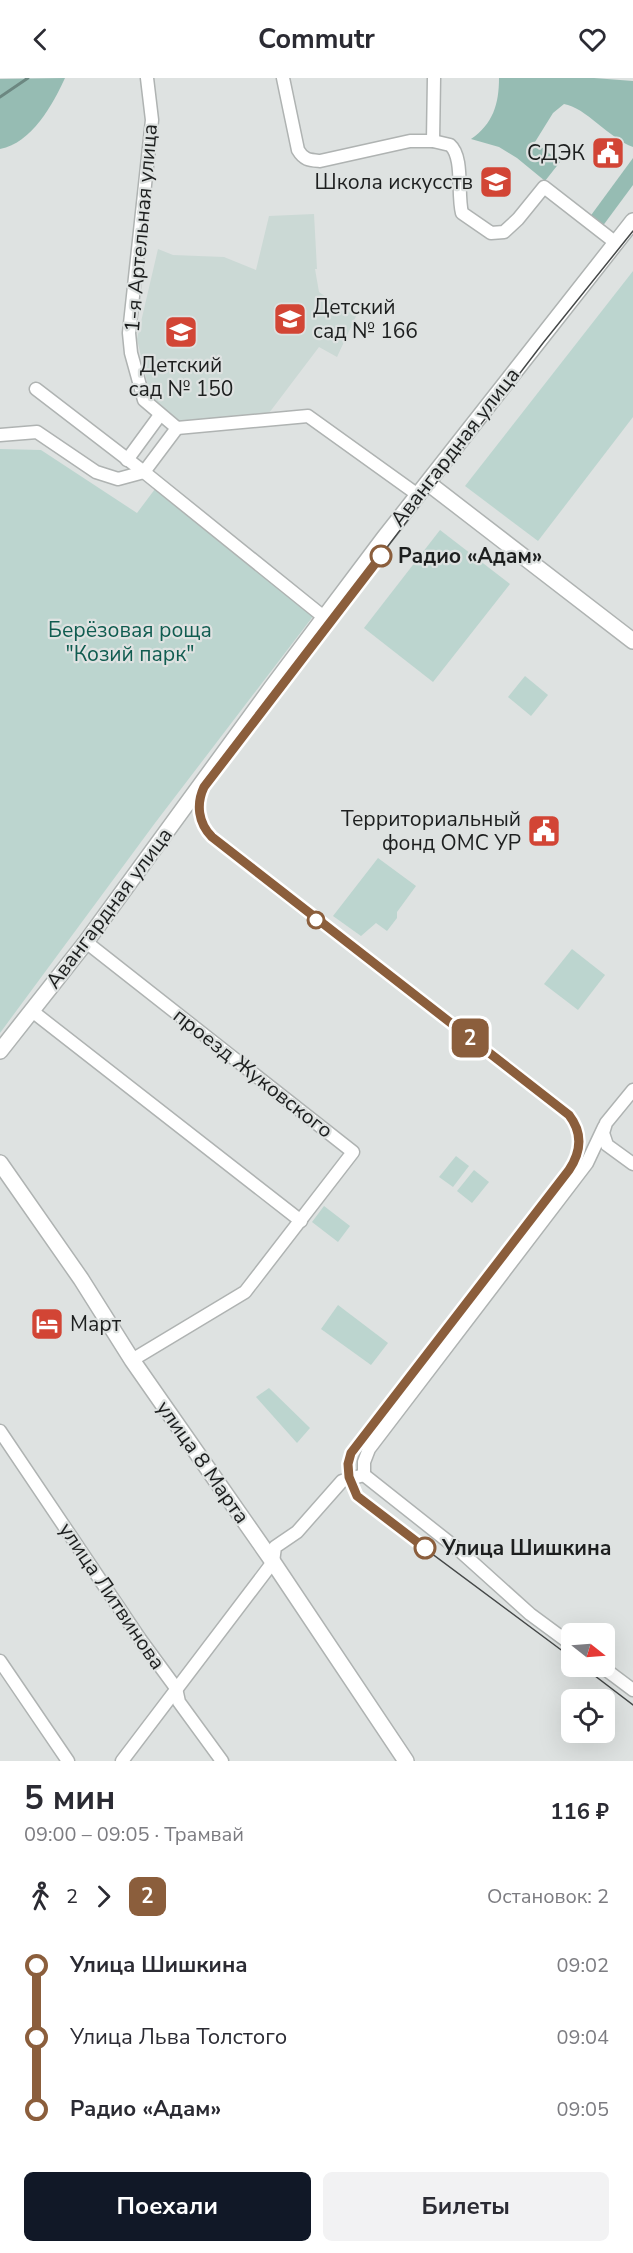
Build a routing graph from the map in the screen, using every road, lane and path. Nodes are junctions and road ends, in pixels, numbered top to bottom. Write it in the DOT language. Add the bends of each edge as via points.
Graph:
graph roads {
  1 [pos="147,78"];
  2 [pos="283,78"];
  3 [pos="434,78"];
  4 [pos="433,141"];
  5 [pos="633,221"];
  6 [pos="616,243"];
  7 [pos="36,389"];
  8 [pos="160,415"];
  9 [pos="177,428"];
  10 [pos="0,435"];
  11 [pos="127,460"];
  12 [pos="144,472"];
  13 [pos="423,489"];
  14 [pos="325,618"];
  15 [pos="633,641"];
  16 [pos="86,942"];
  17 [pos="32,1011"];
  18 [pos="0,1051"];
  19 [pos="633,1090"];
  20 [pos="604,1127"];
  21 [pos="0,1163"];
  22 [pos="633,1164"];
  23 [pos="301,1221"];
  24 [pos="132,1360"];
  25 [pos="0,1431"];
  26 [pos="364,1475"];
  27 [pos="273,1562"];
  28 [pos="561,1637"];
  29 [pos="0,1661"];
  30 [pos="615,1676"];
  31 [pos="176,1688"];
  32 [pos="633,1690"];
  33 [pos="68,1761"];
  34 [pos="122,1761"];
  35 [pos="222,1761"];
  36 [pos="406,1761"];
  1 -- 8 [label="street, 1-я Артельная улица" via="152,120 129,333 144,400"];
  2 -- 4 [label="street" via="298,150 308,160 350,156 410,141"];
  3 -- 4 [label="street"];
  4 -- 6 [label="street" via="450,145 458,156 462,213 491,233 504,232 544,187"];
  5 -- 6 [label="street, Авангардная улица"];
  6 -- 13 [label="street, Авангардная улица"];
  7 -- 11 [label="street"];
  8 -- 9 [label="street, 1-я Артельная улица"];
  8 -- 11 [label="street"];
  9 -- 12 [label="street"];
  9 -- 13 [label="street" via="308,416"];
  10 -- 12 [label="street" via="37,432 96,472 117,479"];
  11 -- 12 [label="street"];
  12 -- 14 [label="street"];
  13 -- 14 [label="street, Авангардная улица"];
  13 -- 15 [label="street"];
  14 -- 16 [label="street, Авангардная улица"];
  16 -- 17 [label="street, Авангардная улица"];
  16 -- 23 [label="street, проезд Жуковского" via="353,1152"];
  17 -- 18 [label="street, Авангардная улица"];
  17 -- 23 [label="street"];
  19 -- 20 [label="street"];
  20 -- 22 [label="street" via="608,1145"];
  20 -- 26 [label="street" via="587,1163 369,1449"];
  21 -- 24 [label="street, улица 8 Марта"];
  23 -- 24 [label="street, проезд Жуковского" via="245,1292"];
  24 -- 27 [label="street, улица 8 Марта"];
  25 -- 31 [label="street, улица Литвинова"];
  26 -- 27 [label="street" via="342,1481 297,1532 275,1546"];
  26 -- 28 [label="street"];
  27 -- 31 [label="street"];
  27 -- 36 [label="street, улица 8 Марта"];
  29 -- 33 [label="street"];
  30 -- 32 [label="street"];
  31 -- 34 [label="street"];
  31 -- 35 [label="street, улица Литвинова" via="178,1702"];
}
